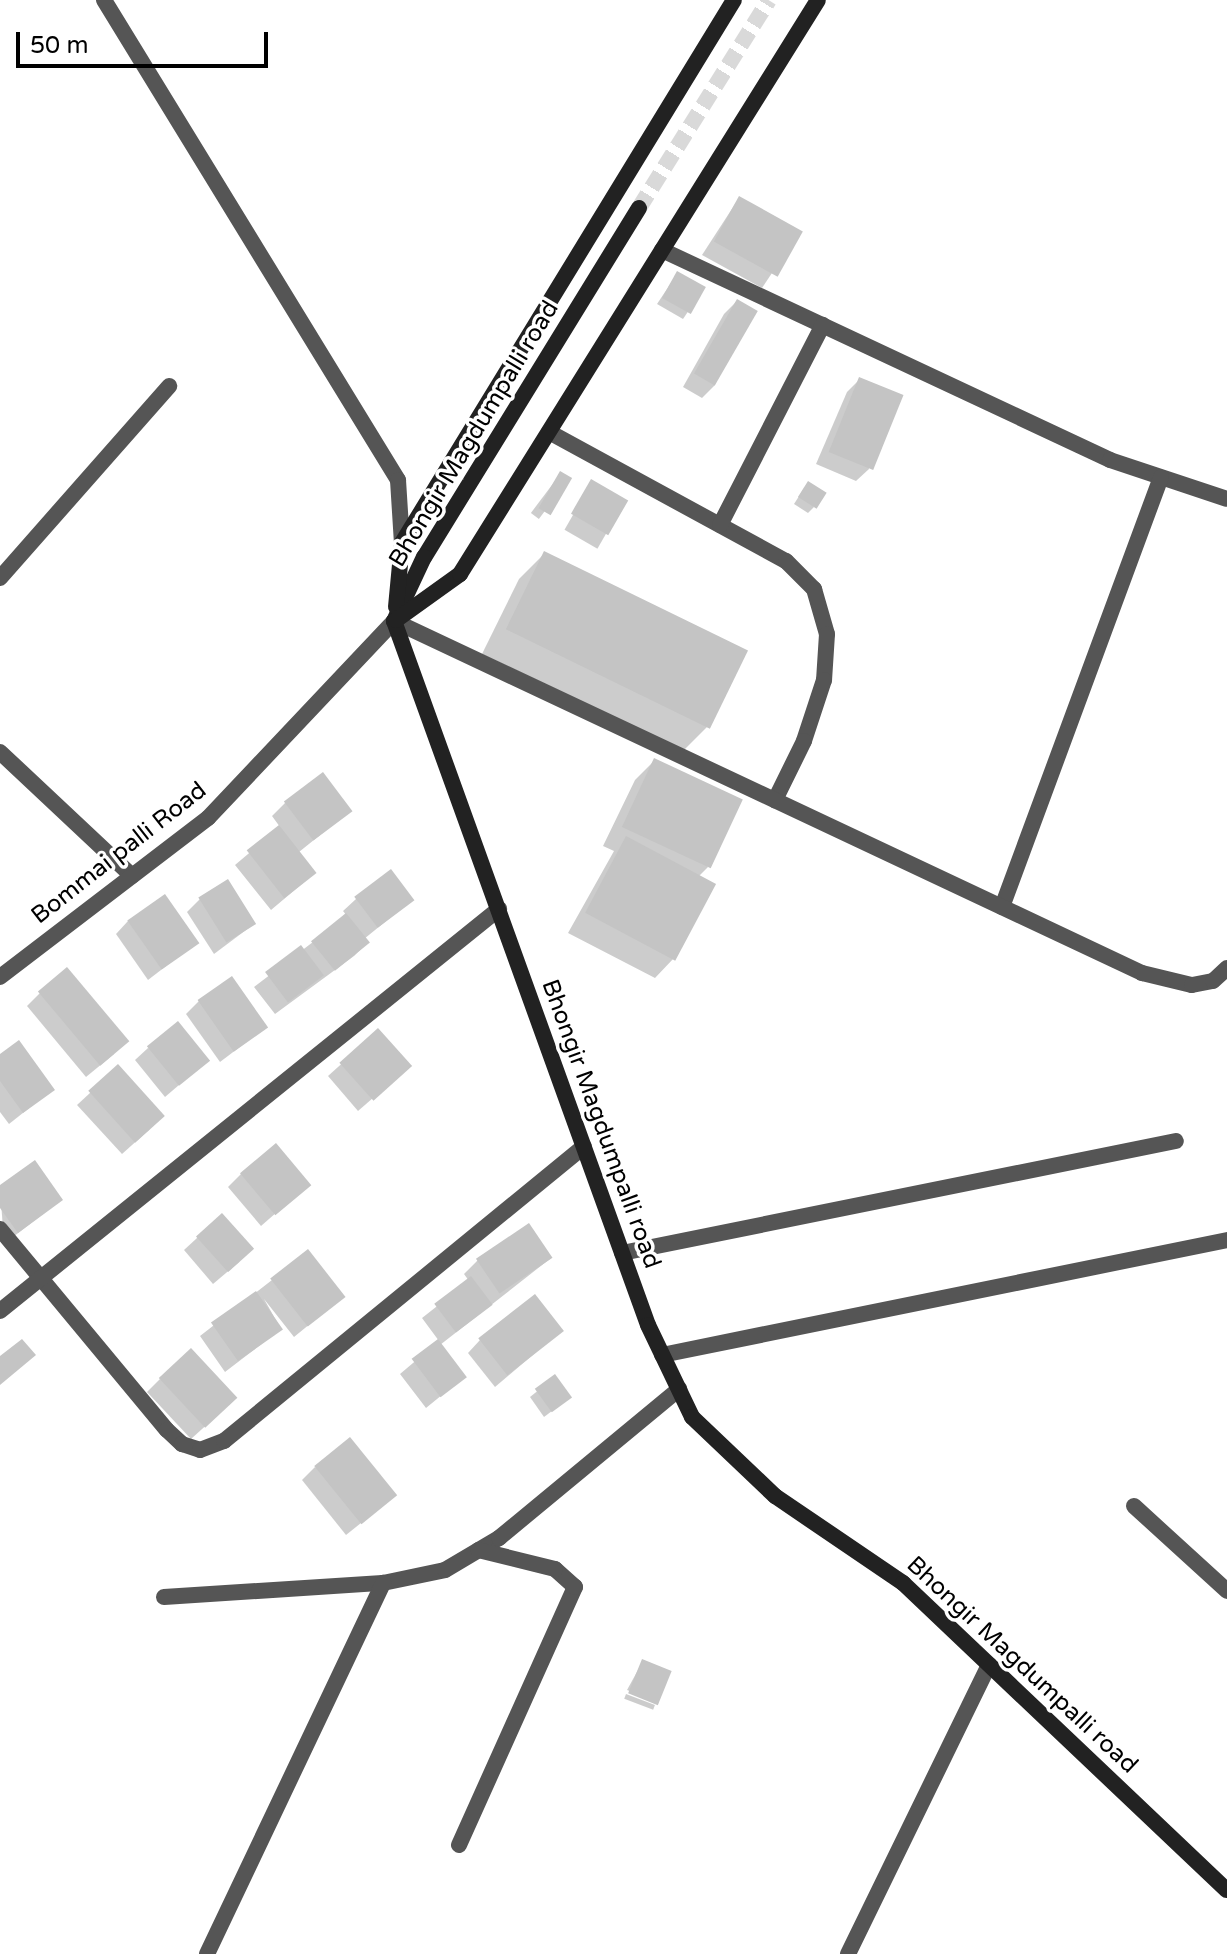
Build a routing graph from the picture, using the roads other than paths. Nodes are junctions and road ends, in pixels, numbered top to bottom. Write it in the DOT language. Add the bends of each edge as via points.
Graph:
graph roads {
  1 [pos="104,0"];
  2 [pos="734,0"];
  3 [pos="818,0"];
  4 [pos="639,208"];
  5 [pos="662,250"];
  6 [pos="823,325"];
  7 [pos="169,386"];
  8 [pos="549,432"];
  9 [pos="1161,477"];
  10 [pos="1227,499"];
  11 [pos="720,525"];
  12 [pos="402,543"];
  13 [pos="0,578"];
  14 [pos="394,621"];
  15 [pos="0,752"];
  16 [pos="775,800"];
  17 [pos="132,876"];
  18 [pos="1002,907"];
  19 [pos="499,909"];
  20 [pos="1227,968"];
  21 [pos="0,977"];
  22 [pos="1176,1141"];
  23 [pos="584,1146"];
  24 [pos="0,1229"];
  25 [pos="1227,1240"];
  26 [pos="622,1253"];
  27 [pos="40,1277"];
  28 [pos="0,1311"];
  29 [pos="662,1355"];
  30 [pos="679,1389"];
  31 [pos="1134,1506"];
  32 [pos="478,1550"];
  33 [pos="383,1583"];
  34 [pos="1227,1591"];
  35 [pos="164,1597"];
  36 [pos="989,1665"];
  37 [pos="459,1845"];
  38 [pos="1227,1890"];
  39 [pos="207,1954"];
  40 [pos="848,1954"];
  1 -- 12 [label="street" via="398,480"];
  2 -- 12 [label="street"];
  3 -- 5 [label="street"];
  4 -- 14 [label="street, Bhongir Magdumpalli road" via="424,557"];
  5 -- 6 [label="street"];
  5 -- 8 [label="street"];
  6 -- 9 [label="street" via="1110,460"];
  6 -- 11 [label="street"];
  7 -- 13 [label="street"];
  8 -- 11 [label="street"];
  8 -- 14 [label="street" via="460,574"];
  9 -- 10 [label="street"];
  9 -- 18 [label="street"];
  11 -- 16 [label="street" via="786,561 814,589 827,634 824,680 804,741"];
  12 -- 14 [label="street"];
  14 -- 16 [label="street"];
  14 -- 17 [label="street, Bommai palli Road" via="208,818"];
  14 -- 19 [label="street, Bhongir Magdumpalli road"];
  15 -- 17 [label="street"];
  16 -- 18 [label="street"];
  17 -- 21 [label="street, Bommai palli Road"];
  18 -- 20 [label="street" via="1169,982 1213,981"];
  19 -- 23 [label="street, Bhongir Magdumpalli road"];
  19 -- 27 [label="street"];
  22 -- 26 [label="street"];
  23 -- 26 [label="street, Bhongir Magdumpalli road"];
  23 -- 27 [label="street" via="224,1441 200,1450 182,1444 167,1430"];
  24 -- 27 [label="street"];
  25 -- 29 [label="street"];
  26 -- 29 [label="street, Bhongir Magdumpalli road"];
  27 -- 28 [label="street"];
  29 -- 30 [label="street, Bhongir Magdumpalli road"];
  30 -- 32 [label="street"];
  30 -- 36 [label="street, Bhongir Magdumpalli road" via="692,1417 775,1496 903,1583"];
  31 -- 34 [label="street"];
  32 -- 33 [label="street" via="445,1570"];
  32 -- 37 [label="street" via="555,1569 575,1587"];
  33 -- 35 [label="street"];
  33 -- 39 [label="street"];
  36 -- 38 [label="street, Bhongir Magdumpalli road"];
  36 -- 40 [label="street"];
}
